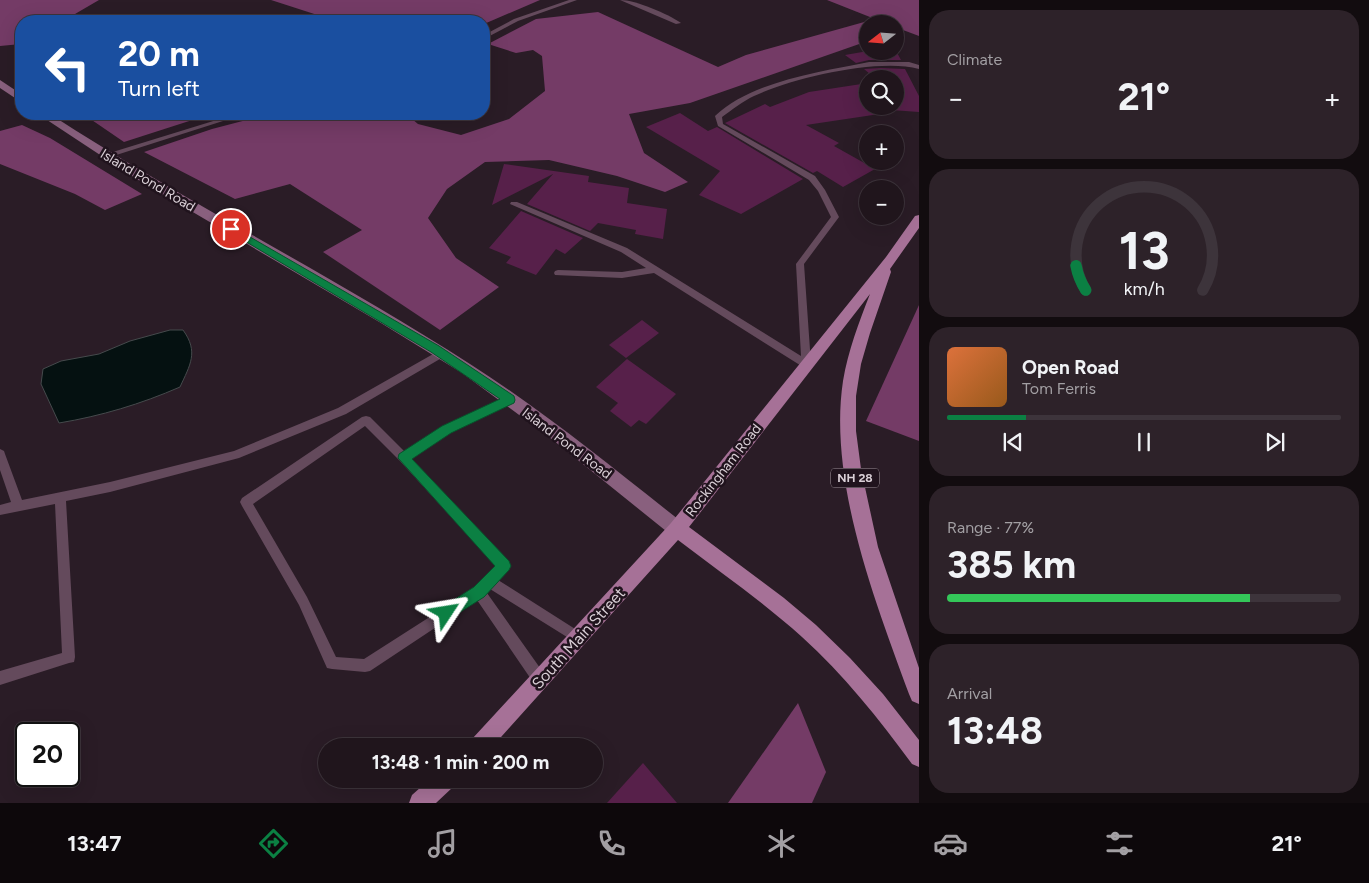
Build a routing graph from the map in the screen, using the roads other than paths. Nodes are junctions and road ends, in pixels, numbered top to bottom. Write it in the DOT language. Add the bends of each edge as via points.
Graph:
graph roads {
  1 [pos="574,0"];
  2 [pos="623,0"];
  3 [pos="678,23"];
  4 [pos="490,35"];
  5 [pos="919,67"];
  6 [pos="0,83"];
  7 [pos="15,94"];
  8 [pos="52,120"];
  9 [pos="222,120"];
  10 [pos="106,155"];
  11 [pos="514,204"];
  12 [pos="919,219"];
  13 [pos="890,260"];
  14 [pos="653,270"];
  15 [pos="558,273"];
  16 [pos="442,354"];
  17 [pos="806,364"];
  18 [pos="510,400"];
  19 [pos="0,454"];
  20 [pos="404,458"];
  21 [pos="60,498"];
  22 [pos="18,506"];
  23 [pos="0,510"];
  24 [pos="677,529"];
  25 [pos="490,582"];
  26 [pos="479,592"];
  27 [pos="579,638"];
  28 [pos="0,678"];
  29 [pos="540,680"];
  30 [pos="919,694"];
  31 [pos="486,738"];
  32 [pos="919,757"];
  33 [pos="436,788"];
  34 [pos="420,803"];
  1 -- 4 [label="lane" via="516,20"];
  2 -- 3 [label="lane"];
  5 -- 17 [label="lane" via="869,64 800,78 750,94 718,116 720,125 733,134 812,178 835,217 800,264"];
  6 -- 7 [label="street"];
  8 -- 10 [label="street, Island Pond Road"];
  9 -- 10 [label="lane"];
  10 -- 16 [label="street, Island Pond Road"];
  11 -- 14 [label="lane" via="624,250"];
  12 -- 13 [label="main road, Rockingham Road / NH 28"];
  13 -- 17 [label="main road, Rockingham Road / NH 28"];
  13 -- 30 [label="main road, NH 28" via="854,362 849,395 850,431 868,540"];
  14 -- 15 [label="lane" via="622,275"];
  14 -- 17 [label="lane"];
  16 -- 18 [label="street, Island Pond Road"];
  16 -- 21 [label="lane" via="342,411 235,455"];
  17 -- 24 [label="main road, Rockingham Road / NH 28"];
  18 -- 20 [label="lane" via="446,429"];
  18 -- 24 [label="street, Island Pond Road"];
  19 -- 22 [label="lane"];
  20 -- 25 [label="lane" via="504,566"];
  20 -- 26 [label="lane" via="366,420 246,502 295,587 332,663 365,666"];
  21 -- 22 [label="lane"];
  21 -- 28 [label="lane" via="69,657"];
  22 -- 23 [label="lane"];
  24 -- 27 [label="main road, South Main Street"];
  24 -- 32 [label="main road, Rockingham Road" via="779,606 828,650 865,689"];
  25 -- 26 [label="lane"];
  25 -- 27 [label="lane"];
  26 -- 29 [label="lane"];
  27 -- 29 [label="main road, South Main Street"];
  29 -- 31 [label="main road, South Main Street"];
  33 -- 34 [label="main road"];
}
